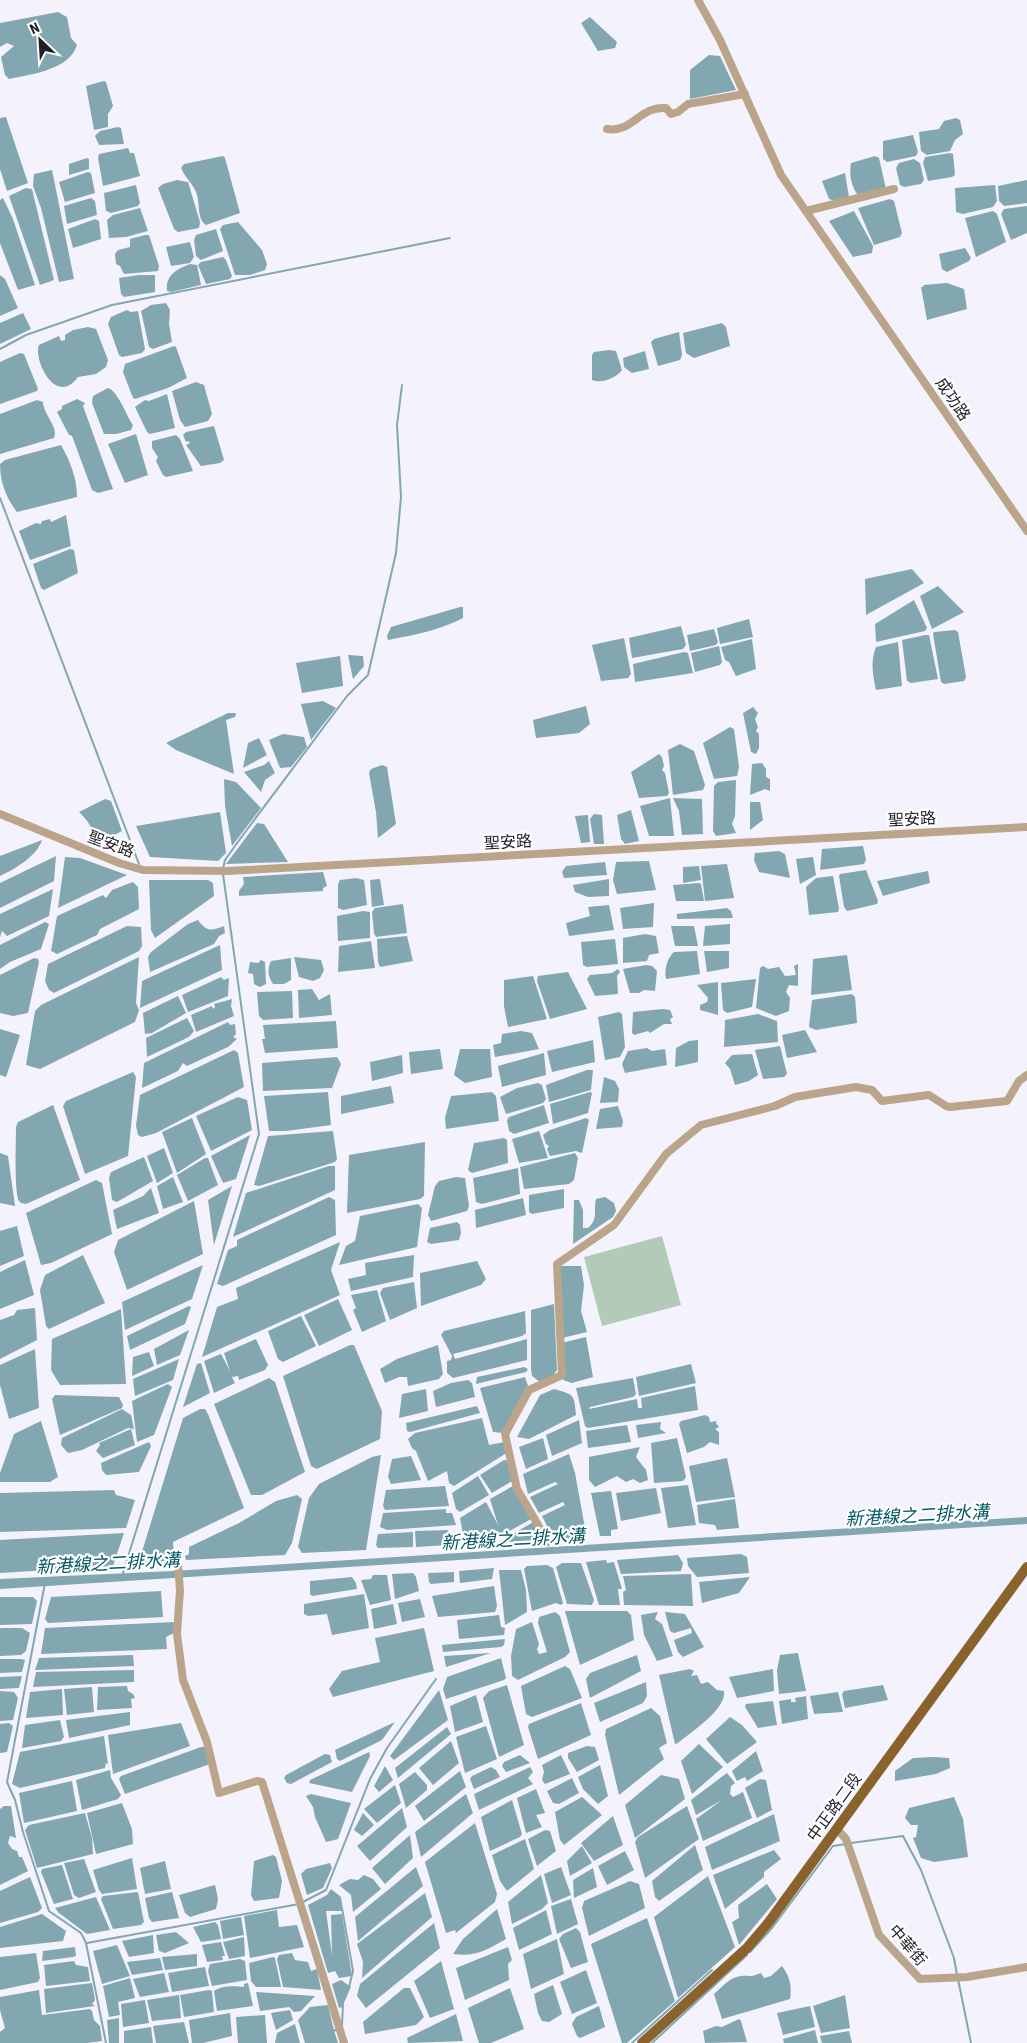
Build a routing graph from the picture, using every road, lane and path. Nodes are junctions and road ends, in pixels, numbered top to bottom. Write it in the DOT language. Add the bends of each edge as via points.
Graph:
graph roads {
  1 [pos="698,0"];
  2 [pos="745,94"];
  3 [pos="607,129"];
  4 [pos="894,189"];
  5 [pos="806,210"];
  6 [pos="1027,531"];
  7 [pos="0,814"];
  8 [pos="1027,827"];
  9 [pos="1027,1075"];
  10 [pos="548,1542"];
  11 [pos="178,1565"];
  12 [pos="1027,1568"];
  13 [pos="837,1829"];
  14 [pos="1027,1967"];
  15 [pos="344,2043"];
  16 [pos="642,2043"];
  1 -- 2 [label="street, 成功路"];
  2 -- 3 [label="street" via="688,104 671,114 666,108 659,107 640,114 630,125 619,130"];
  2 -- 5 [label="street, 成功路" via="781,175"];
  4 -- 5 [label="street"];
  5 -- 6 [label="street, 成功路"];
  7 -- 8 [label="street, 聖安路" via="143,870 227,871"];
  9 -- 10 [label="street" via="1007,1100 950,1107 929,1095 882,1101 872,1090 856,1087 795,1097 775,1106 701,1125 666,1154 614,1225 557,1264 562,1375 529,1390 505,1434 517,1489"];
  11 -- 15 [label="street" via="177,1634 183,1680 206,1736 219,1793 262,1782"];
  12 -- 13 [label="main road, 中正路二段"];
  13 -- 14 [label="street, 中華街" via="846,1839 879,1935 913,1975 925,1981"];
  13 -- 16 [label="main road, 中正路二段" via="747,1948"];
}
